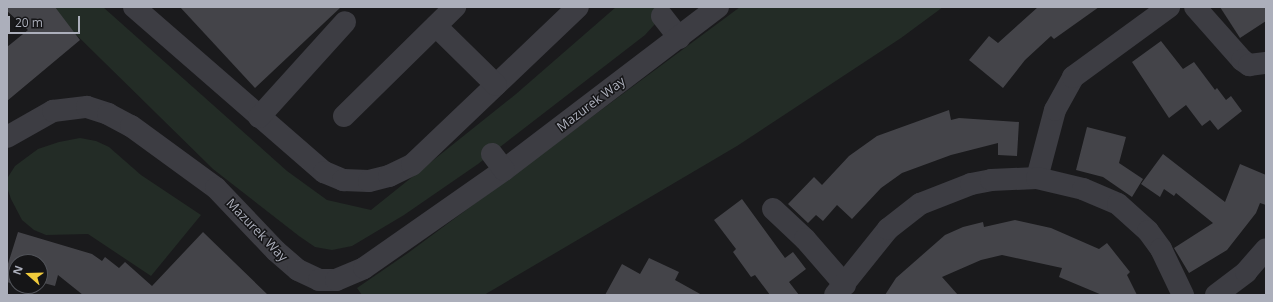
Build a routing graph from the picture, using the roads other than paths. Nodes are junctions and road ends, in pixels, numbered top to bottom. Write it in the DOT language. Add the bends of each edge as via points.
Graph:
graph roads {
  1 [pos="134,7"];
  2 [pos="455,7"];
  3 [pos="578,7"];
  4 [pos="718,7"];
  5 [pos="1169,7"];
  6 [pos="1194,7"];
  7 [pos="662,16"];
  8 [pos="345,22"];
  9 [pos="436,26"];
  10 [pos="671,44"];
  11 [pos="1266,63"];
  12 [pos="496,85"];
  13 [pos="344,116"];
  14 [pos="259,117"];
  15 [pos="7,137"];
  16 [pos="1037,178"];
  17 [pos="773,210"];
  18 [pos="1266,249"];
  19 [pos="840,290"];
  20 [pos="1183,295"];
  21 [pos="1216,295"];
  1 -- 14 [label="street"];
  2 -- 9 [label="street"];
  3 -- 12 [label="street"];
  4 -- 10 [label="street, Mazurek Way"];
  5 -- 16 [label="street" via="1073,77 1054,110"];
  6 -- 11 [label="street" via="1242,60 1249,65"];
  7 -- 10 [label="street"];
  8 -- 14 [label="street"];
  9 -- 12 [label="street"];
  9 -- 13 [label="street"];
  10 -- 15 [label="street, Mazurek Way" via="524,155 498,162 364,268 346,277 327,281 312,278 294,267 216,188 131,126 108,114 87,107 53,111"];
  12 -- 14 [label="street" via="412,165 389,176 369,181 343,180 324,172"];
  16 -- 19 [label="street" via="971,184 920,204 888,229"];
  16 -- 20 [label="street" via="1082,189 1118,204 1138,220 1157,243"];
  17 -- 19 [label="street" via="805,239"];
  18 -- 21 [label="street" via="1246,272"];
}
